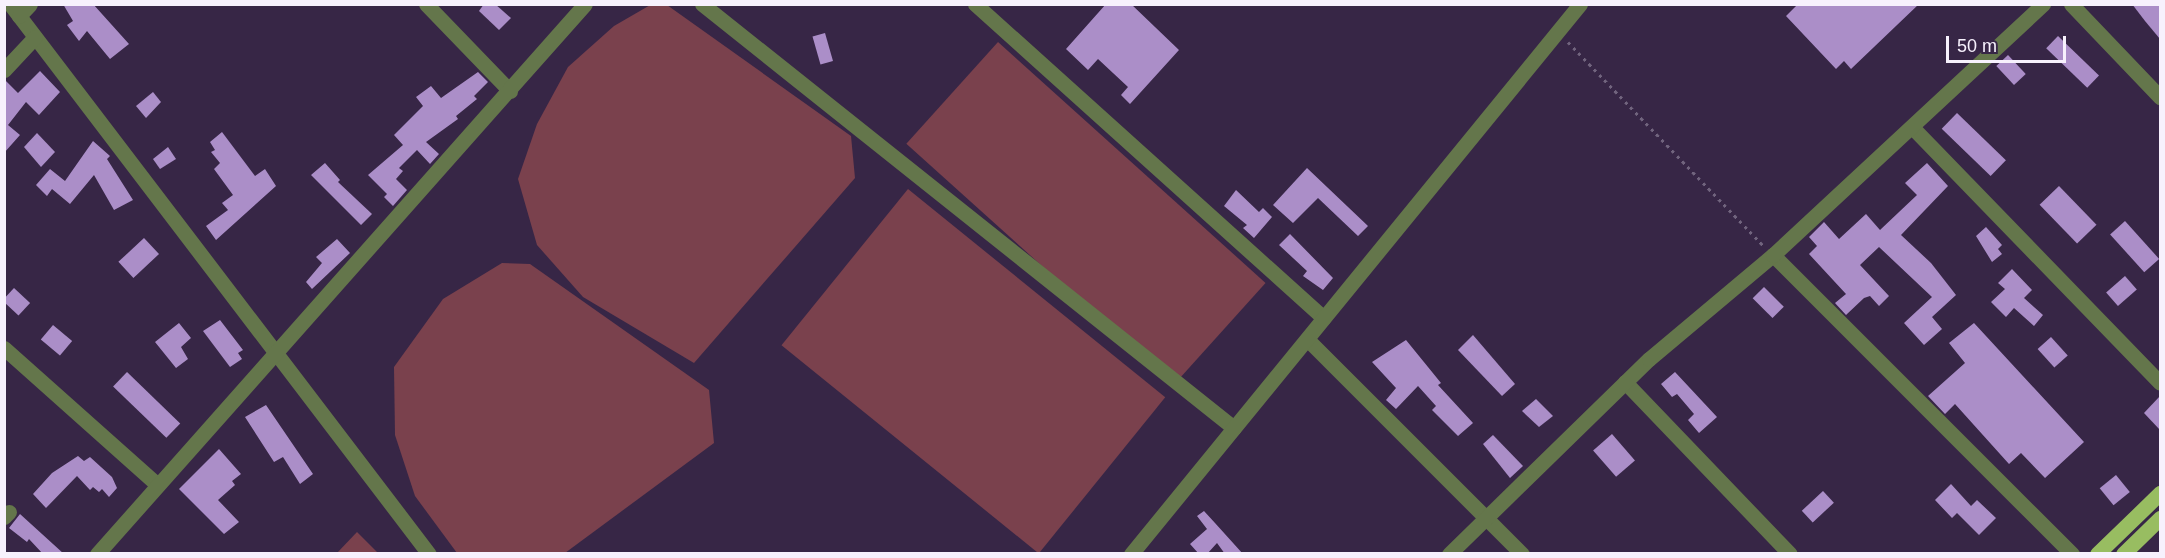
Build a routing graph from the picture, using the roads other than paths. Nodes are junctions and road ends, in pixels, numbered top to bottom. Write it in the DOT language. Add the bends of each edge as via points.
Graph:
graph roads {
  1 [pos="30,4"];
  2 [pos="426,4"];
  3 [pos="585,4"];
  4 [pos="702,4"];
  5 [pos="975,4"];
  6 [pos="1580,4"];
  7 [pos="2043,4"];
  8 [pos="2071,4"];
  9 [pos="14,10"];
  10 [pos="35,36"];
  11 [pos="4,70"];
  12 [pos="510,91"];
  13 [pos="2160,97"];
  14 [pos="1912,128"];
  15 [pos="1773,255"];
  16 [pos="1324,318"];
  17 [pos="1307,339"];
  18 [pos="4,348"];
  19 [pos="277,353"];
  20 [pos="1625,382"];
  21 [pos="2160,383"];
  22 [pos="1234,428"];
  23 [pos="158,485"];
  24 [pos="2160,493"];
  25 [pos="1488,518"];
  26 [pos="2160,518"];
  27 [pos="97,554"];
  28 [pos="429,554"];
  29 [pos="1131,554"];
  30 [pos="1449,554"];
  31 [pos="1522,554"];
  32 [pos="1790,554"];
  33 [pos="2072,554"];
  34 [pos="2097,554"];
  35 [pos="2122,554"];
  1 -- 9 [label="street"];
  2 -- 12 [label="street"];
  3 -- 12 [label="street"];
  4 -- 22 [label="street"];
  5 -- 16 [label="street"];
  6 -- 16 [label="street"];
  7 -- 14 [label="street"];
  8 -- 13 [label="street"];
  9 -- 10 [label="street"];
  10 -- 11 [label="street"];
  10 -- 19 [label="street"];
  12 -- 19 [label="street"];
  14 -- 15 [label="street"];
  14 -- 21 [label="street"];
  15 -- 20 [label="street"];
  15 -- 33 [label="street"];
  16 -- 17 [label="street"];
  17 -- 22 [label="street"];
  17 -- 25 [label="street"];
  18 -- 23 [label="street"];
  19 -- 23 [label="street"];
  19 -- 28 [label="street"];
  20 -- 25 [label="street"];
  20 -- 32 [label="street"];
  22 -- 29 [label="street"];
  23 -- 27 [label="street"];
  24 -- 34 [label="main road"];
  25 -- 30 [label="street"];
  25 -- 31 [label="street"];
  26 -- 35 [label="main road"];
}
